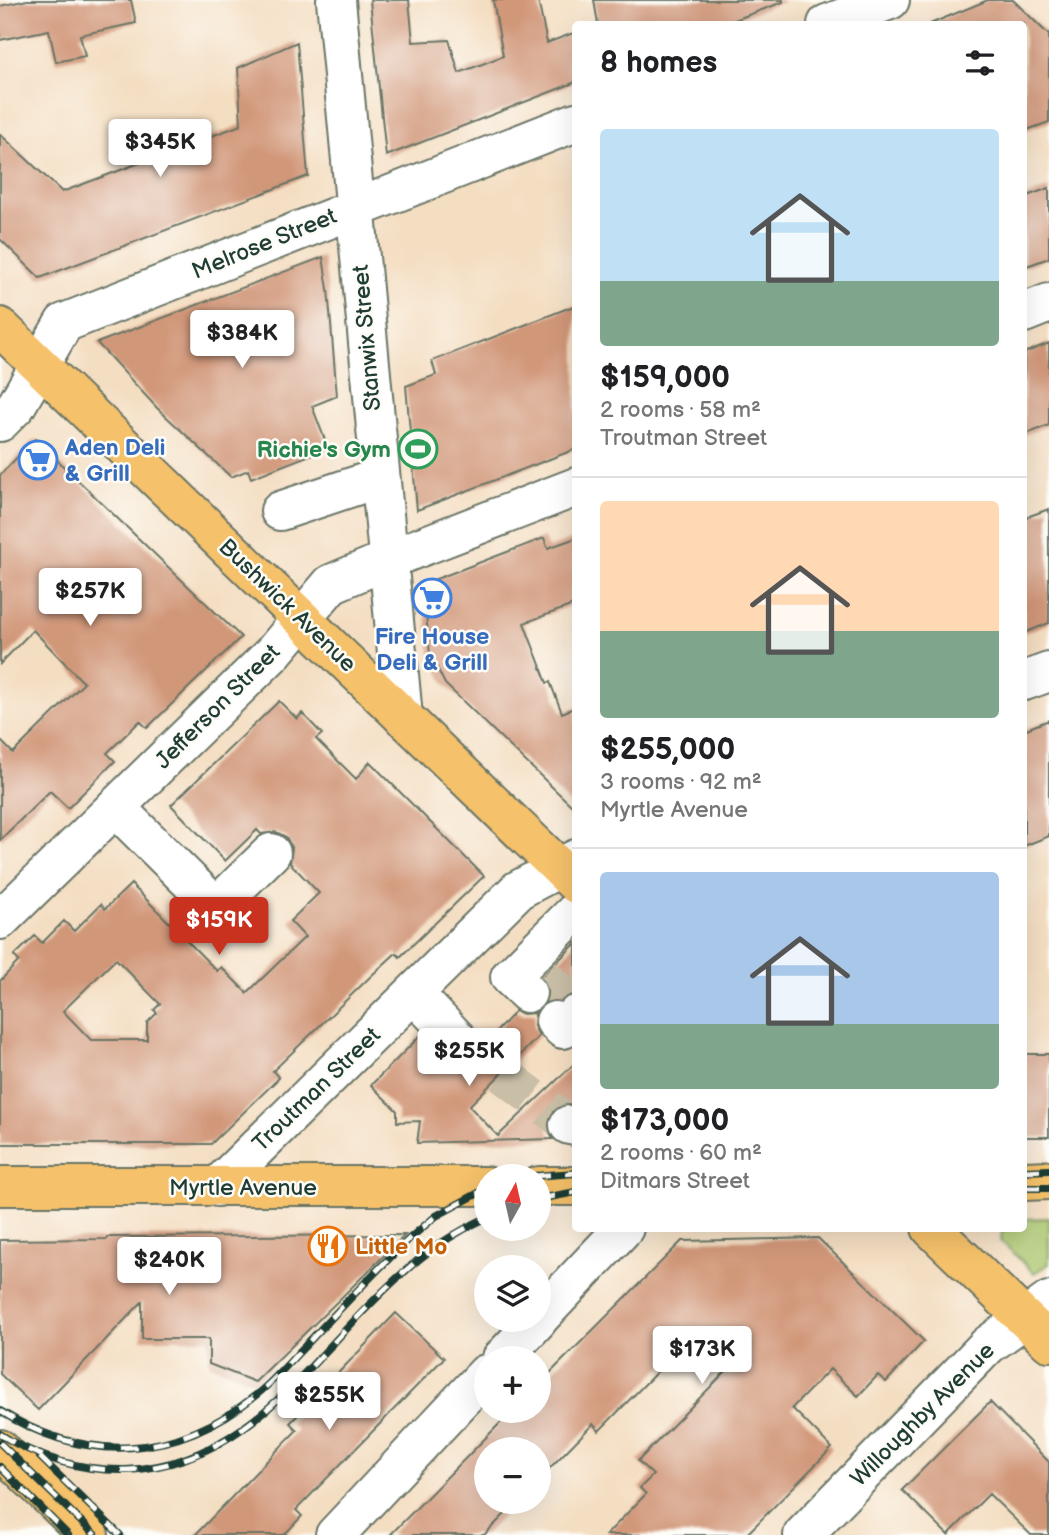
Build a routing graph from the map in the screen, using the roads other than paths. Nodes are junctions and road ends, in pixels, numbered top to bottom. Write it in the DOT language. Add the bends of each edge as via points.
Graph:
graph roads {
  1 [pos="336,0"];
  2 [pos="887,9"];
  3 [pos="839,21"];
  4 [pos="572,124"];
  5 [pos="354,208"];
  6 [pos="1049,303"];
  7 [pos="1027,312"];
  8 [pos="0,327"];
  9 [pos="40,365"];
  10 [pos="0,422"];
  11 [pos="379,478"];
  12 [pos="572,489"];
  13 [pos="280,511"];
  14 [pos="387,560"];
  15 [pos="302,619"];
  16 [pos="1049,672"];
  17 [pos="1027,680"];
  18 [pos="403,717"];
  19 [pos="115,807"];
  20 [pos="271,853"];
  21 [pos="570,870"];
  22 [pos="572,917"];
  23 [pos="0,920"];
  24 [pos="471,938"];
  25 [pos="414,994"];
  26 [pos="457,1039"];
  27 [pos="1049,1180"];
  28 [pos="1027,1181"];
  29 [pos="0,1186"];
  30 [pos="474,1186"];
  31 [pos="551,1186"];
  32 [pos="572,1186"];
  33 [pos="217,1187"];
  34 [pos="620,1232"];
  35 [pos="936,1232"];
  36 [pos="551,1305"];
  37 [pos="1041,1321"];
  38 [pos="526,1332"];
  39 [pos="513,1346"];
  40 [pos="474,1387"];
  41 [pos="0,1449"];
  42 [pos="89,1535"];
  43 [pos="335,1535"];
  44 [pos="803,1535"];
  1 -- 5 [label="street, Stanwix Street"];
  2 -- 3 [label="street"];
  4 -- 5 [label="street, Melrose Street"];
  5 -- 9 [label="street, Melrose Street" via="64,323"];
  5 -- 11 [label="street, Stanwix Street"];
  6 -- 7 [label="street"];
  8 -- 9 [label="main road, Bushwick Avenue"];
  9 -- 10 [label="street, Melrose Street" via="16,406"];
  9 -- 15 [label="main road, Bushwick Avenue"];
  11 -- 13 [label="street"];
  11 -- 14 [label="street, Stanwix Street"];
  12 -- 14 [label="street, Jefferson Street"];
  14 -- 15 [label="street, Jefferson Street" via="331,584"];
  14 -- 18 [label="street, Stanwix Street"];
  15 -- 18 [label="main road, Bushwick Avenue"];
  15 -- 19 [label="street, Jefferson Street"];
  16 -- 17 [label="street"];
  18 -- 21 [label="main road, Bushwick Avenue"];
  19 -- 20 [label="street" via="216,907"];
  19 -- 23 [label="street, Jefferson Street"];
  21 -- 24 [label="street, Troutman Street" via="519,890"];
  22 -- 24 [label="street" via="535,968"];
  24 -- 25 [label="street, Troutman Street"];
  25 -- 26 [label="street"];
  25 -- 33 [label="street, Troutman Street"];
  27 -- 28 [label="main road"];
  29 -- 33 [label="main road, Myrtle Avenue"];
  30 -- 33 [label="main road, Myrtle Avenue"];
  31 -- 32 [label="main road"];
  34 -- 36 [label="street"];
  35 -- 37 [label="main road"];
  37 -- 44 [label="street, Willoughby Avenue" via="988,1345"];
  38 -- 39 [label="street"];
  40 -- 43 [label="street"];
  41 -- 42 [label="main road"];
}
